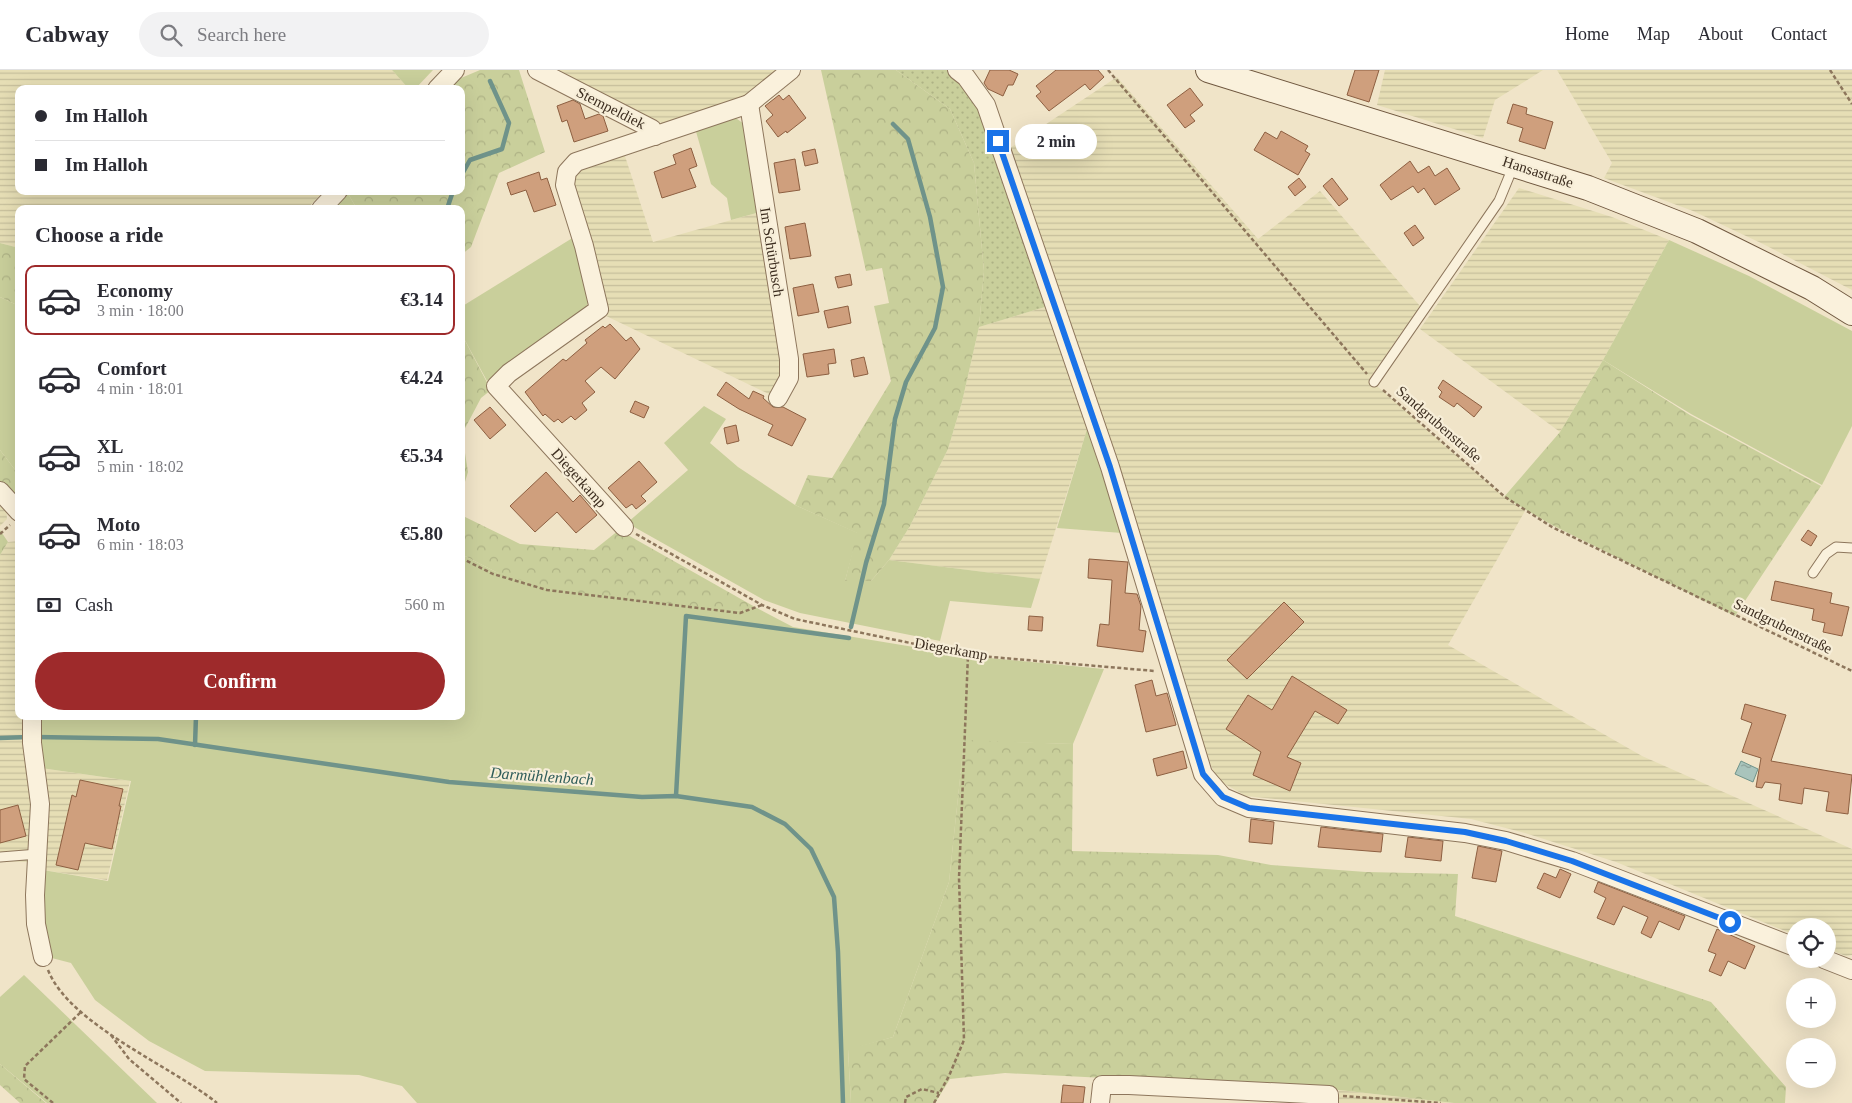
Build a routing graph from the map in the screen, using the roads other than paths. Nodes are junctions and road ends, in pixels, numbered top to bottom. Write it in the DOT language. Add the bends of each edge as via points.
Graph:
graph roads {
  1 [pos="455,70"];
  2 [pos="537,70"];
  3 [pos="791,70"];
  4 [pos="957,70"];
  5 [pos="1208,70"];
  6 [pos="441,85"];
  7 [pos="749,104"];
  8 [pos="655,136"];
  9 [pos="1514,164"];
  10 [pos="334,195"];
  11 [pos="325,205"];
  12 [pos="1852,314"];
  13 [pos="1374,382"];
  14 [pos="778,398"];
  15 [pos="0,491"];
  16 [pos="15,508"];
  17 [pos="624,527"];
  18 [pos="1852,548"];
  19 [pos="1813,573"];
  20 [pos="32,721"];
  21 [pos="38,854"];
  22 [pos="0,857"];
  23 [pos="1786,944"];
  24 [pos="43,957"];
  25 [pos="1836,964"];
  26 [pos="1852,970"];
  27 [pos="1329,1099"];
  28 [pos="1100,1103"];
  1 -- 6 [label="street"];
  2 -- 8 [label="street, Stempeldiek" via="652,129"];
  3 -- 7 [label="street, Diegerkamp"];
  4 -- 23 [label="street" via="986,105 1110,467 1203,774 1223,797 1249,808 1465,832 1506,841 1572,861"];
  5 -- 9 [label="main road, Hansastraße"];
  7 -- 8 [label="street, Diegerkamp"];
  7 -- 14 [label="street, Im Schürbusch" via="789,359 789,378"];
  8 -- 17 [label="street, Diegerkamp" via="576,162 567,172 565,185 599,309 509,373 496,386"];
  9 -- 12 [label="main road, Hansastraße" via="1698,230 1812,288"];
  9 -- 13 [label="lane" via="1499,202"];
  10 -- 11 [label="street"];
  15 -- 16 [label="street"];
  18 -- 19 [label="lane" via="1836,547 1826,554"];
  20 -- 21 [label="street" via="40,804"];
  21 -- 22 [label="lane"];
  21 -- 24 [label="street" via="36,924"];
  25 -- 26 [label="street"];
  27 -- 28 [label="street" via="1102,1085"];
}
